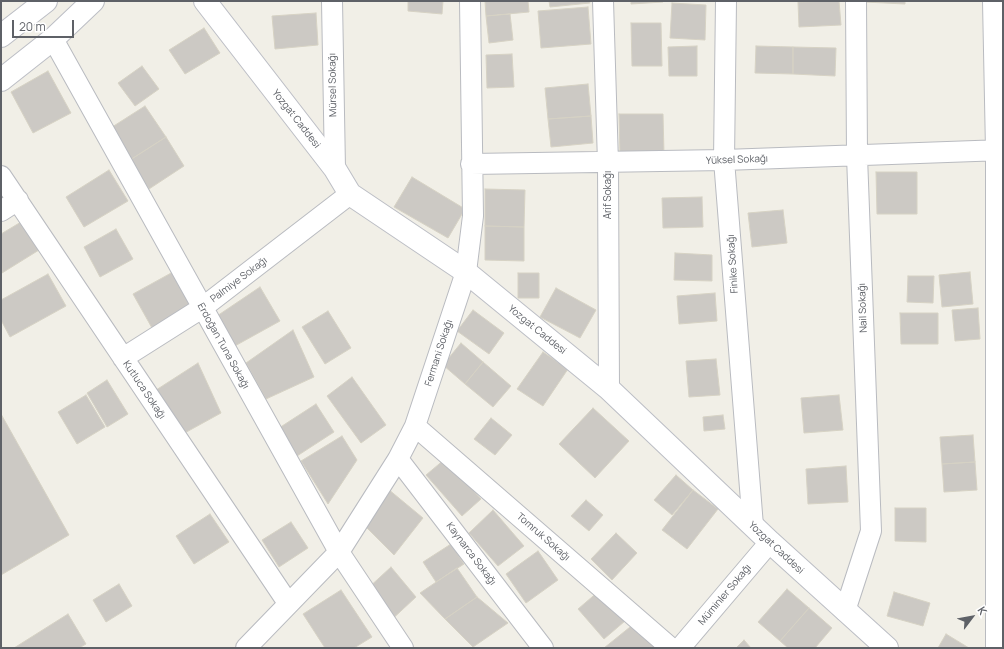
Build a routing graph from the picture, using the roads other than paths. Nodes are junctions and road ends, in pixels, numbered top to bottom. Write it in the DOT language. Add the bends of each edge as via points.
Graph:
graph roads {
  1 [pos="46,1"];
  2 [pos="93,1"];
  3 [pos="204,1"];
  4 [pos="332,1"];
  5 [pos="470,1"];
  6 [pos="603,1"];
  7 [pos="726,1"];
  8 [pos="856,1"];
  9 [pos="992,1"];
  10 [pos="1,36"];
  11 [pos="53,39"];
  12 [pos="1,80"];
  13 [pos="1000,150"];
  14 [pos="857,156"];
  15 [pos="724,160"];
  16 [pos="608,162"];
  17 [pos="471,164"];
  18 [pos="335,169"];
  19 [pos="1,176"];
  20 [pos="350,194"];
  21 [pos="18,200"];
  22 [pos="1,211"];
  23 [pos="466,272"];
  24 [pos="202,308"];
  25 [pos="122,358"];
  26 [pos="609,389"];
  27 [pos="415,426"];
  28 [pos="398,459"];
  29 [pos="753,526"];
  30 [pos="770,542"];
  31 [pos="339,552"];
  32 [pos="288,603"];
  33 [pos="999,604"];
  34 [pos="845,611"];
  35 [pos="246,648"];
  36 [pos="403,648"];
  37 [pos="543,648"];
  38 [pos="671,648"];
  39 [pos="680,648"];
  40 [pos="887,648"];
  41 [pos="996,648"];
  1 -- 10 [label="street"];
  2 -- 11 [label="street"];
  3 -- 18 [label="street, Yozgat Caddesi"];
  4 -- 18 [label="street, Mürsel Sokağı"];
  5 -- 17 [label="street, Fermani Sokağı"];
  6 -- 16 [label="street, Arif Sokağı"];
  7 -- 15 [label="street, Finike Sokağı"];
  8 -- 14 [label="street, Nail Sokağı"];
  9 -- 13 [label="street"];
  11 -- 12 [label="street"];
  11 -- 24 [label="street, Erdoğan Tuna Sokağı"];
  13 -- 14 [label="street, Yüksel Sokağı"];
  13 -- 33 [label="street"];
  14 -- 15 [label="street, Yüksel Sokağı"];
  14 -- 34 [label="street, Nail Sokağı" via="871,531"];
  15 -- 16 [label="street, Yüksel Sokağı"];
  15 -- 29 [label="street, Finike Sokağı"];
  16 -- 17 [label="street, Yüksel Sokağı"];
  16 -- 26 [label="street, Arif Sokağı"];
  17 -- 23 [label="street, Fermani Sokağı" via="473,216"];
  18 -- 20 [label="street, Yozgat Caddesi"];
  19 -- 21 [label="street, Kutluca Sokağı"];
  20 -- 23 [label="street, Yozgat Caddesi"];
  20 -- 24 [label="street, Palmiye Sokağı"];
  21 -- 22 [label="street"];
  21 -- 25 [label="street, Kutluca Sokağı"];
  23 -- 26 [label="street, Yozgat Caddesi"];
  23 -- 27 [label="street, Fermani Sokağı"];
  24 -- 25 [label="street, Palmiye Sokağı"];
  24 -- 31 [label="street, Erdoğan Tuna Sokağı"];
  25 -- 32 [label="street, Kutluca Sokağı"];
  26 -- 29 [label="street, Yozgat Caddesi"];
  27 -- 28 [label="street, Fermani Sokağı"];
  27 -- 38 [label="street, Tomruk Sokağı"];
  28 -- 31 [label="street, Fermani Sokağı"];
  28 -- 37 [label="street, Kaynarca Sokağı"];
  29 -- 30 [label="street, Yozgat Caddesi"];
  30 -- 34 [label="street, Yozgat Caddesi"];
  30 -- 39 [label="street, Müminler Sokağı"];
  31 -- 32 [label="street, Fermani Sokağı"];
  31 -- 36 [label="street, Erdoğan Tuna Sokağı"];
  32 -- 35 [label="street, Fermani Sokağı"];
  33 -- 41 [label="street"];
  34 -- 40 [label="street, Yozgat Caddesi"];
}
